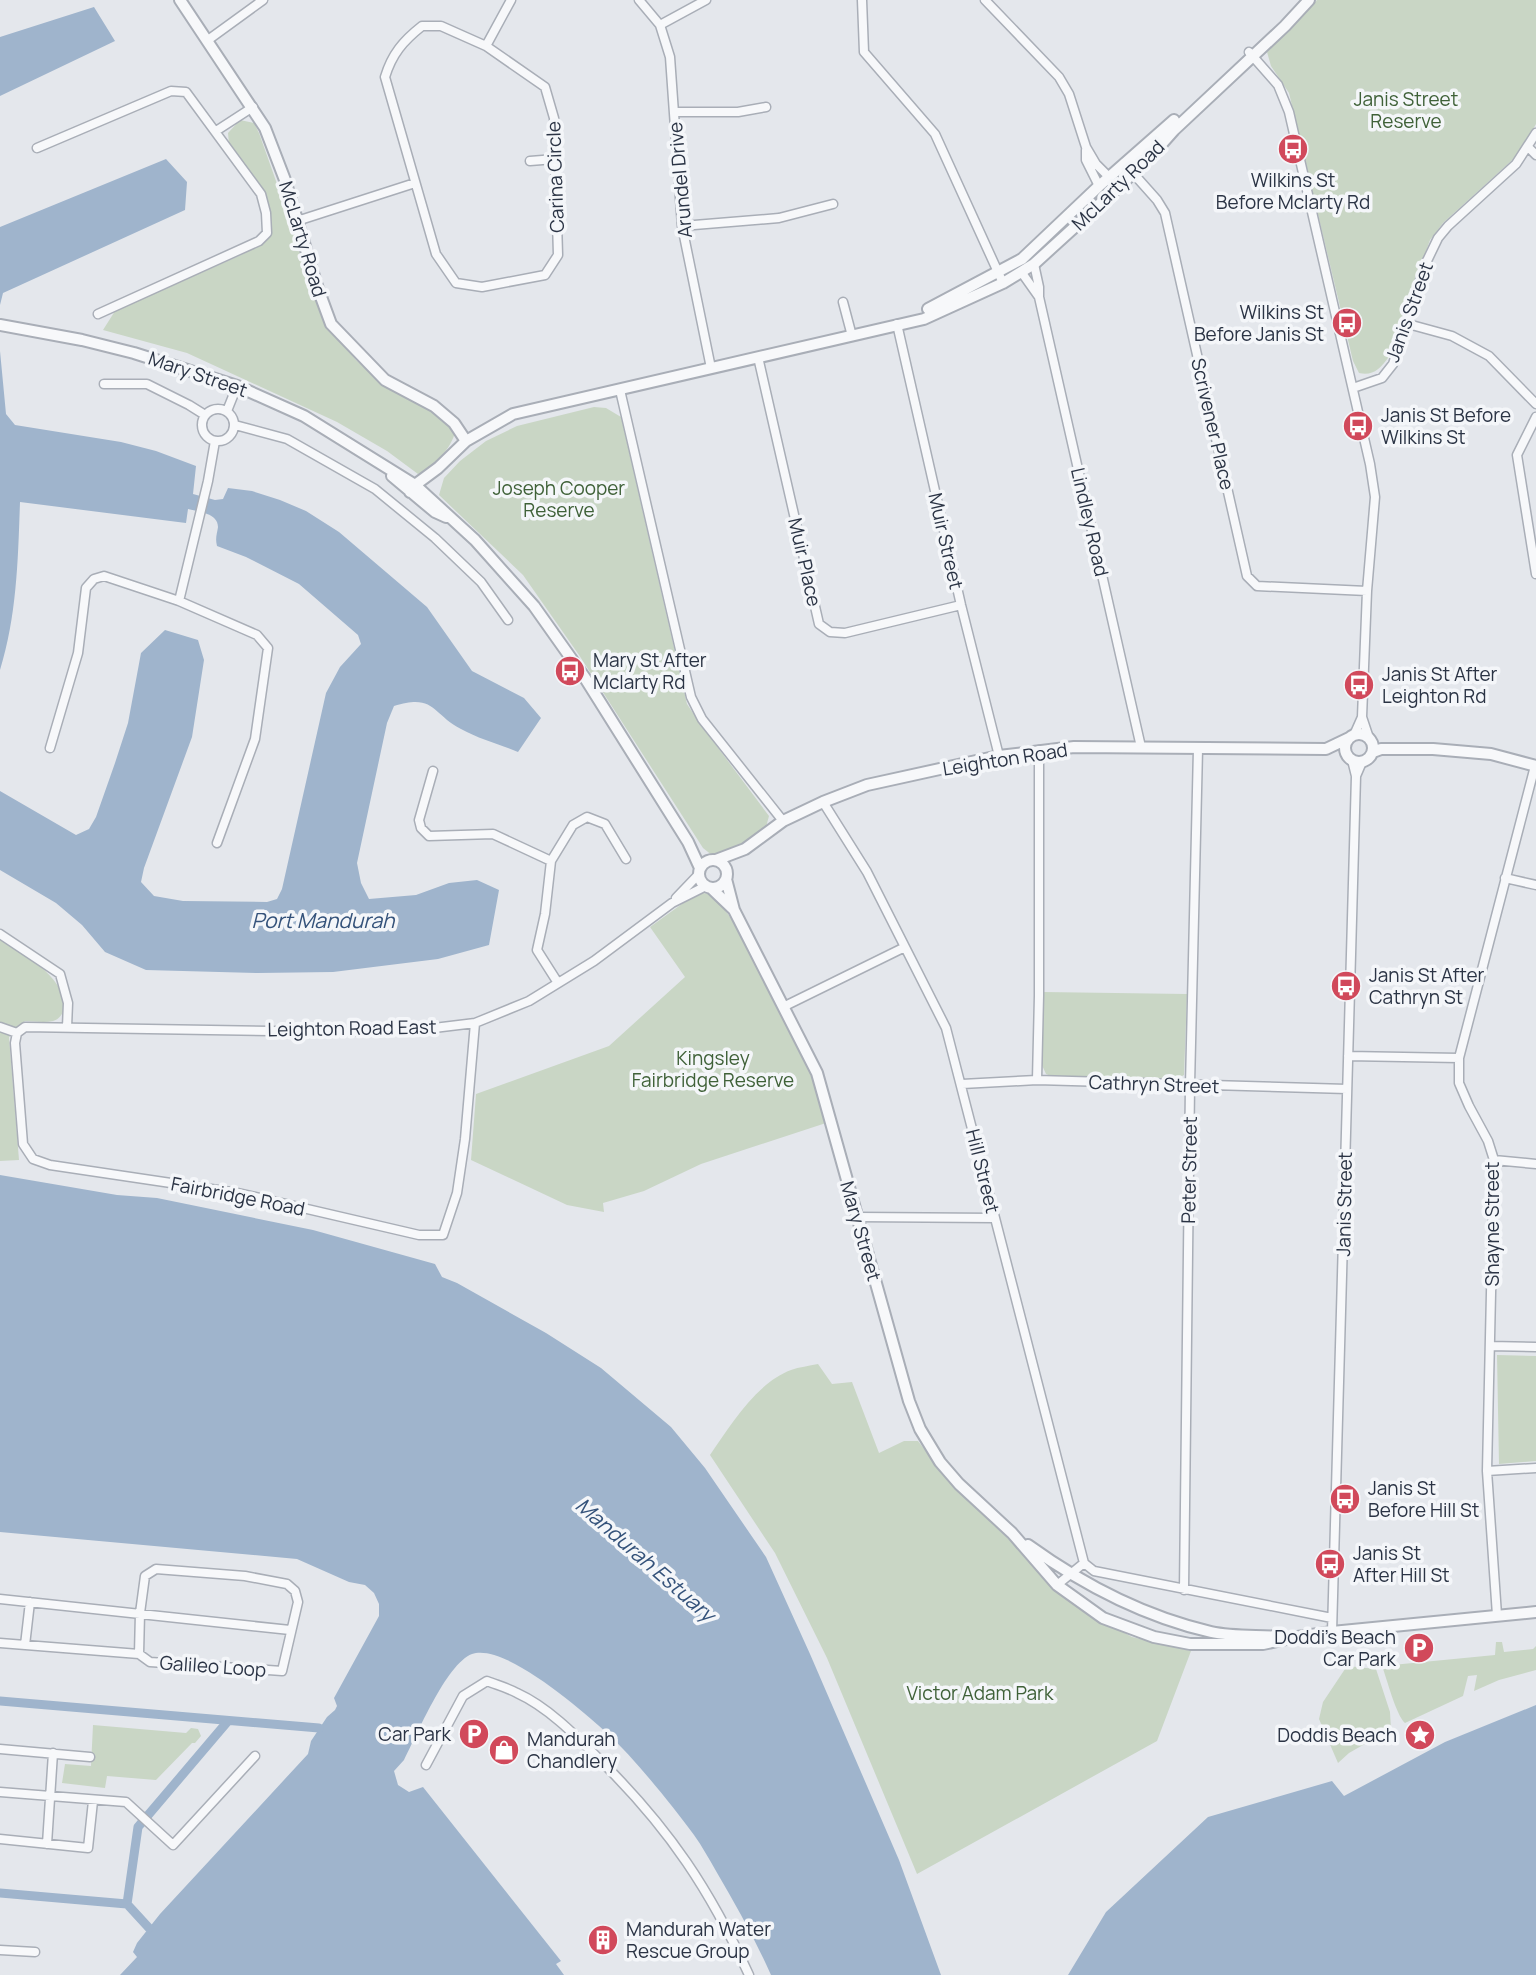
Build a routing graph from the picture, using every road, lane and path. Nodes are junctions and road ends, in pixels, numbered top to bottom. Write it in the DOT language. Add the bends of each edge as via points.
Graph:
graph roads {
  1 [pos="180,0"];
  2 [pos="263,0"];
  3 [pos="511,0"];
  4 [pos="639,0"];
  5 [pos="706,0"];
  6 [pos="862,0"];
  7 [pos="985,0"];
  8 [pos="1301,0"];
  9 [pos="1309,0"];
  10 [pos="660,25"];
  11 [pos="208,40"];
  12 [pos="486,46"];
  13 [pos="1251,54"];
  14 [pos="253,107"];
  15 [pos="766,107"];
  16 [pos="674,112"];
  17 [pos="216,131"];
  18 [pos="1536,134"];
  19 [pos="1086,147"];
  20 [pos="1528,147"];
  21 [pos="37,148"];
  22 [pos="1536,155"];
  23 [pos="555,159"];
  24 [pos="530,161"];
  25 [pos="1124,163"];
  26 [pos="1133,173"];
  27 [pos="1104,182"];
  28 [pos="415,183"];
  29 [pos="1112,192"];
  30 [pos="833,204"];
  31 [pos="297,221"];
  32 [pos="682,226"];
  33 [pos="1027,266"];
  34 [pos="1001,278"];
  35 [pos="1039,297"];
  36 [pos="843,302"];
  37 [pos="98,314"];
  38 [pos="897,324"];
  39 [pos="1408,324"];
  40 [pos="0,325"];
  41 [pos="852,336"];
  42 [pos="758,357"];
  43 [pos="711,368"];
  44 [pos="104,384"];
  45 [pos="237,386"];
  46 [pos="1353,388"];
  47 [pos="620,390"];
  48 [pos="1536,404"];
  49 [pos="227,411"];
  50 [pos="205,415"];
  51 [pos="1536,417"];
  52 [pos="235,425"];
  53 [pos="215,441"];
  54 [pos="466,441"];
  55 [pos="438,468"];
  56 [pos="413,489"];
  57 [pos="424,498"];
  58 [pos="1536,574"];
  59 [pos="1367,590"];
  60 [pos="179,601"];
  61 [pos="961,605"];
  62 [pos="508,620"];
  63 [pos="1362,717"];
  64 [pos="1351,737"];
  65 [pos="1374,746"];
  66 [pos="1142,747"];
  67 [pos="50,748"];
  68 [pos="1198,749"];
  69 [pos="1326,749"];
  70 [pos="1039,750"];
  71 [pos="999,757"];
  72 [pos="1354,759"];
  73 [pos="1535,766"];
  74 [pos="433,771"];
  75 [pos="823,802"];
  76 [pos="783,821"];
  77 [pos="688,842"];
  78 [pos="217,843"];
  79 [pos="745,849"];
  80 [pos="626,859"];
  81 [pos="713,860"];
  82 [pos="551,861"];
  83 [pos="699,871"];
  84 [pos="727,875"];
  85 [pos="1505,878"];
  86 [pos="1536,885"];
  87 [pos="708,887"];
  88 [pos="672,903"];
  89 [pos="734,910"];
  90 [pos="0,934"];
  91 [pos="905,947"];
  92 [pos="558,984"];
  93 [pos="785,1006"];
  94 [pos="475,1023"];
  95 [pos="0,1027"];
  96 [pos="67,1027"];
  97 [pos="17,1033"];
  98 [pos="1348,1056"];
  99 [pos="1459,1058"];
  100 [pos="1037,1080"];
  101 [pos="962,1084"];
  102 [pos="1190,1085"];
  103 [pos="1347,1089"];
  104 [pos="1494,1160"];
  105 [pos="1536,1164"];
  106 [pos="857,1217"];
  107 [pos="995,1218"];
  108 [pos="1490,1346"];
  109 [pos="1536,1347"];
  110 [pos="1536,1468"];
  111 [pos="1487,1471"];
  112 [pos="1012,1533"];
  113 [pos="1084,1563"];
  114 [pos="1070,1573"];
  115 [pos="1057,1585"];
  116 [pos="1184,1590"];
  117 [pos="0,1599"];
  118 [pos="30,1602"];
  119 [pos="1536,1612"];
  120 [pos="140,1613"];
  121 [pos="1497,1615"];
  122 [pos="1332,1618"];
  123 [pos="290,1630"];
  124 [pos="1332,1632"];
  125 [pos="1291,1638"];
  126 [pos="0,1643"];
  127 [pos="25,1645"];
  128 [pos="139,1654"];
  129 [pos="0,1749"];
  130 [pos="53,1753"];
  131 [pos="90,1756"];
  132 [pos="255,1756"];
  133 [pos="426,1765"];
  134 [pos="0,1792"];
  135 [pos="51,1796"];
  136 [pos="93,1801"];
  137 [pos="0,1839"];
  138 [pos="47,1844"];
  139 [pos="0,1950"];
  140 [pos="35,1952"];
  141 [pos="749,1975"];
  1 -- 11 [label="street, McLarty Road"];
  2 -- 11 [label="street"];
  3 -- 12 [label="street"];
  4 -- 10 [label="street, Arundel Drive"];
  5 -- 10 [label="street"];
  6 -- 34 [label="street" via="864,52 935,134"];
  7 -- 19 [label="street" via="1059,77"];
  8 -- 13 [label="street, McLarty Road"];
  9 -- 13 [label="street, McLarty Road"];
  10 -- 16 [label="street, Arundel Drive" via="670,57"];
  11 -- 14 [label="street, McLarty Road"];
  12 -- 23 [label="street, Carina Circle" via="545,87 554,118"];
  12 -- 28 [label="street, Carina Circle" via="441,26 422,26 390,59 385,77"];
  13 -- 25 [label="street, McLarty Road"];
  13 -- 26 [label="street, McLarty Road"];
  13 -- 46 [label="street" via="1274,80 1287,105"];
  14 -- 17 [label="street"];
  14 -- 31 [label="street, McLarty Road" via="265,128"];
  15 -- 16 [label="street"];
  16 -- 32 [label="street, Arundel Drive"];
  17 -- 21 [label="street" via="186,92 171,91"];
  17 -- 37 [label="street" via="261,194 267,233 239,252"];
  18 -- 20 [label="street, Janis Street"];
  19 -- 27 [label="street"];
  19 -- 27 [label="street" via="1086,160"];
  20 -- 22 [label="street"];
  20 -- 39 [label="street, Janis Street" via="1438,239 1425,265"];
  23 -- 24 [label="street"];
  23 -- 28 [label="street, Carina Circle" via="558,255 545,275 482,286 456,283 436,254"];
  25 -- 26 [label="street, Scrivener Place"];
  25 -- 27 [label="street, McLarty Road"];
  26 -- 29 [label="street, McLarty Road"];
  26 -- 59 [label="street, Scrivener Place" via="1165,213 1247,576 1257,586"];
  27 -- 29 [label="street"];
  27 -- 33 [label="street, McLarty Road"];
  28 -- 31 [label="street"];
  29 -- 33 [label="street, McLarty Road"];
  30 -- 32 [label="street" via="779,218"];
  31 -- 54 [label="street, McLarty Road" via="331,324 385,380 435,406"];
  32 -- 43 [label="street, Arundel Drive"];
  33 -- 34 [label="street, McLarty Road"];
  33 -- 35 [label="street, Lindley Road"];
  33 -- 35 [label="street, Lindley Road" via="1039,287"];
  34 -- 38 [label="street, McLarty Road" via="923,319"];
  35 -- 66 [label="street, Lindley Road"];
  36 -- 41 [label="street"];
  38 -- 41 [label="street, McLarty Road"];
  38 -- 61 [label="street, Muir Street"];
  39 -- 46 [label="street, Janis Street" via="1393,365 1382,378"];
  39 -- 48 [label="street" via="1452,336 1489,356"];
  40 -- 45 [label="street, Mary Street" via="134,353"];
  41 -- 42 [label="street, McLarty Road"];
  42 -- 43 [label="street, McLarty Road"];
  42 -- 61 [label="street, Muir Place" via="819,624 830,632 845,633"];
  43 -- 47 [label="street, McLarty Road"];
  44 -- 50 [label="street" via="148,384"];
  45 -- 49 [label="street"];
  45 -- 56 [label="street, Mary Street" via="304,415 381,463"];
  46 -- 59 [label="street" via="1374,486"];
  47 -- 54 [label="street, McLarty Road" via="513,414"];
  47 -- 76 [label="street" via="691,697 702,719"];
  49 -- 50 [label="street" via="211,410"];
  49 -- 52 [label="street"];
  50 -- 53 [label="street" via="202,429"];
  51 -- 58 [label="street" via="1517,455"];
  52 -- 53 [label="street" via="227,439"];
  52 -- 62 [label="street" via="287,439 375,489 481,582"];
  53 -- 60 [label="street"];
  54 -- 55 [label="street, McLarty Road"];
  55 -- 56 [label="street, McLarty Road"];
  55 -- 57 [label="street, McLarty Road"];
  56 -- 57 [label="street, Mary Street"];
  57 -- 77 [label="street, Mary Street" via="435,512 475,540 558,638"];
  59 -- 63 [label="street"];
  60 -- 67 [label="street" via="104,576 86,588 78,653"];
  60 -- 78 [label="street" via="257,635 268,648 254,739"];
  61 -- 71 [label="street, Muir Street"];
  63 -- 64 [label="street"];
  63 -- 65 [label="street"];
  64 -- 65 [label="street" via="1361,734"];
  64 -- 69 [label="street, Leighton Road"];
  64 -- 72 [label="street" via="1345,747"];
  65 -- 72 [label="street"];
  65 -- 73 [label="street" via="1491,754"];
  66 -- 68 [label="street, Leighton Road"];
  66 -- 70 [label="street, Leighton Road"];
  68 -- 69 [label="street, Leighton Road"];
  68 -- 102 [label="street, Peter Street"];
  69 -- 72 [label="street, Leighton Road"];
  70 -- 71 [label="street, Leighton Road"];
  70 -- 100 [label="street"];
  71 -- 75 [label="street, Leighton Road" via="867,785"];
  72 -- 98 [label="street, Janis Street"];
  73 -- 85 [label="street, Shayne Street"];
  74 -- 82 [label="street" via="419,820 429,836 493,834"];
  75 -- 76 [label="street, Leighton Road"];
  75 -- 91 [label="street, Hill Street" via="867,872"];
  76 -- 79 [label="street, Leighton Road"];
  77 -- 81 [label="street, Mary Street"];
  77 -- 83 [label="street, Mary Street"];
  79 -- 81 [label="street, Leighton Road"];
  79 -- 84 [label="street, Leighton Road"];
  80 -- 82 [label="street" via="605,824 587,817 573,825"];
  81 -- 83 [label="street"];
  81 -- 84 [label="street, Mary Street" via="724,865"];
  82 -- 92 [label="street" via="537,950"];
  83 -- 87 [label="street, Mary Street"];
  83 -- 88 [label="street, Leighton Road East"];
  84 -- 87 [label="street" via="721,886"];
  84 -- 89 [label="street, Mary Street"];
  85 -- 86 [label="street"];
  85 -- 99 [label="street, Shayne Street"];
  87 -- 88 [label="street, Leighton Road East"];
  87 -- 89 [label="street, Mary Street"];
  88 -- 92 [label="street, Leighton Road East"];
  89 -- 93 [label="street, Mary Street"];
  90 -- 96 [label="street" via="60,974 68,1003"];
  91 -- 93 [label="street"];
  91 -- 101 [label="street, Hill Street" via="946,1028"];
  92 -- 94 [label="street, Leighton Road East"];
  93 -- 106 [label="street, Mary Street" via="817,1073"];
  94 -- 96 [label="street, Leighton Road East" via="335,1032"];
  94 -- 97 [label="street, Fairbridge Road" via="457,1193 443,1235 419,1235 238,1193 50,1166 33,1159 23,1144"];
  95 -- 97 [label="street, Leighton Road East"];
  96 -- 97 [label="street, Leighton Road East" via="25,1027"];
  98 -- 99 [label="street"];
  98 -- 103 [label="street, Janis Street"];
  99 -- 104 [label="street, Shayne Street" via="1459,1083"];
  100 -- 101 [label="street, Cathryn Street"];
  100 -- 102 [label="street, Cathryn Street"];
  101 -- 107 [label="street, Hill Street"];
  102 -- 103 [label="street, Cathryn Street"];
  102 -- 116 [label="street, Peter Street"];
  103 -- 122 [label="street, Janis Street"];
  104 -- 105 [label="street"];
  104 -- 108 [label="street, Shayne Street"];
  106 -- 107 [label="street"];
  106 -- 112 [label="street, Mary Street" via="920,1429 951,1476"];
  107 -- 113 [label="street, Hill Street"];
  108 -- 109 [label="street"];
  108 -- 111 [label="street, Shayne Street"];
  110 -- 111 [label="street"];
  111 -- 121 [label="street, Shayne Street"];
  112 -- 114 [label="street, Mary Street"];
  112 -- 115 [label="street, Mary Street"];
  113 -- 114 [label="street"];
  113 -- 116 [label="street" via="1094,1571"];
  114 -- 115 [label="street"];
  114 -- 125 [label="street, Mary Street" via="1106,1593 1189,1626 1228,1635"];
  115 -- 125 [label="street, Mary Street" via="1103,1618 1154,1637 1227,1645"];
  116 -- 122 [label="street"];
  117 -- 118 [label="street"];
  118 -- 120 [label="street"];
  118 -- 127 [label="street"];
  119 -- 121 [label="street"];
  120 -- 123 [label="street"];
  120 -- 123 [label="street, Galileo Loop" via="145,1576 156,1569 245,1576 288,1584 295,1591 298,1602"];
  120 -- 128 [label="street, Galileo Loop"];
  121 -- 124 [label="street"];
  122 -- 124 [label="street, Janis Street"];
  123 -- 128 [label="street, Galileo Loop" via="282,1671 150,1662"];
  124 -- 125 [label="street"];
  126 -- 127 [label="street"];
  127 -- 128 [label="street"];
  129 -- 130 [label="street"];
  130 -- 131 [label="street"];
  130 -- 135 [label="street"];
  132 -- 136 [label="street" via="173,1845 126,1802"];
  133 -- 141 [label="street" via="463,1696 487,1681 538,1704 584,1744 673,1841 702,1884"];
  134 -- 135 [label="street"];
  135 -- 136 [label="street"];
  135 -- 138 [label="street"];
  136 -- 138 [label="street" via="89,1848"];
  137 -- 138 [label="street"];
  139 -- 140 [label="street"];
}
